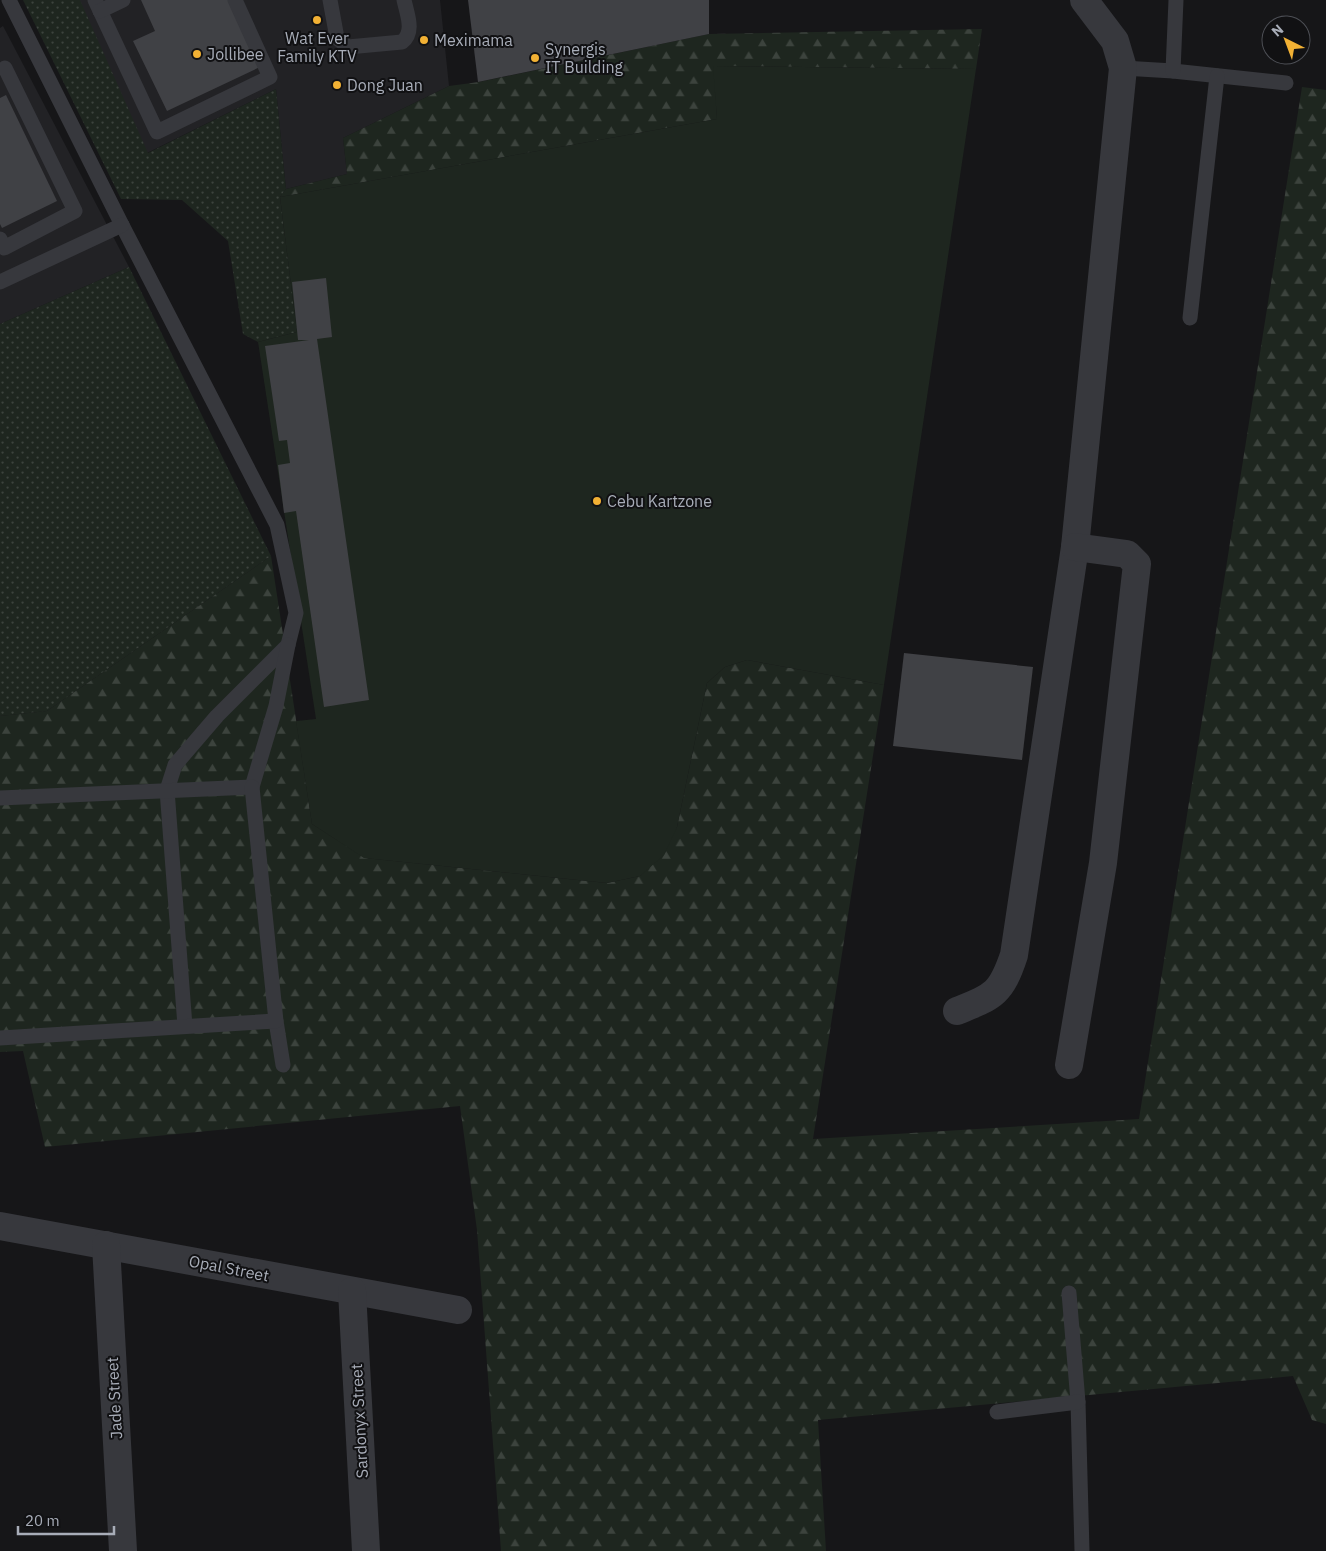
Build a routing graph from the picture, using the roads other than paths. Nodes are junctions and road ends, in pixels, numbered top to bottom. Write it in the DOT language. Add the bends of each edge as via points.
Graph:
graph roads {
  1 [pos="9,0"];
  2 [pos="123,0"];
  3 [pos="235,0"];
  4 [pos="330,0"];
  5 [pos="404,0"];
  6 [pos="1084,0"];
  7 [pos="1176,0"];
  8 [pos="98,6"];
  9 [pos="5,68"];
  10 [pos="1123,68"];
  11 [pos="1172,71"];
  12 [pos="1217,76"];
  13 [pos="1286,83"];
  14 [pos="122,225"];
  15 [pos="0,239"];
  16 [pos="0,282"];
  17 [pos="1190,318"];
  18 [pos="1075,547"];
  19 [pos="288,645"];
  20 [pos="252,787"];
  21 [pos="167,790"];
  22 [pos="0,798"];
  23 [pos="957,1011"];
  24 [pos="276,1021"];
  25 [pos="185,1026"];
  26 [pos="0,1038"];
  27 [pos="283,1064"];
  28 [pos="1069,1065"];
  29 [pos="0,1226"];
  30 [pos="106,1245"];
  31 [pos="352,1291"];
  32 [pos="1069,1293"];
  33 [pos="458,1310"];
  34 [pos="1078,1402"];
  35 [pos="997,1412"];
  36 [pos="123,1551"];
  37 [pos="366,1551"];
  38 [pos="1082,1551"];
  1 -- 14 [label="lane"];
  2 -- 8 [label="lane"];
  3 -- 8 [label="lane" via="270,76 157,132"];
  4 -- 5 [label="lane" via="337,38 348,47 406,39 410,30"];
  6 -- 10 [label="street" via="1115,41"];
  7 -- 11 [label="lane"];
  9 -- 15 [label="lane" via="75,212 4,248"];
  10 -- 11 [label="lane"];
  10 -- 18 [label="street"];
  11 -- 12 [label="lane"];
  12 -- 13 [label="lane"];
  12 -- 17 [label="lane"];
  14 -- 16 [label="lane"];
  14 -- 19 [label="lane" via="277,525 296,613"];
  18 -- 23 [label="street" via="1014,955 1004,983 983,1000"];
  18 -- 28 [label="street" via="1127,554 1138,564 1103,863"];
  19 -- 20 [label="lane" via="276,706"];
  19 -- 21 [label="lane" via="217,716 175,765"];
  20 -- 21 [label="lane"];
  20 -- 24 [label="lane"];
  21 -- 22 [label="lane"];
  21 -- 25 [label="lane"];
  24 -- 25 [label="lane"];
  24 -- 27 [label="lane"];
  25 -- 26 [label="lane"];
  29 -- 30 [label="street, Opal Street"];
  30 -- 31 [label="street, Opal Street"];
  30 -- 36 [label="street, Jade Street"];
  31 -- 33 [label="street, Opal Street"];
  31 -- 37 [label="street, Sardonyx Street"];
  32 -- 34 [label="lane"];
  34 -- 35 [label="lane"];
  34 -- 38 [label="lane"];
}
